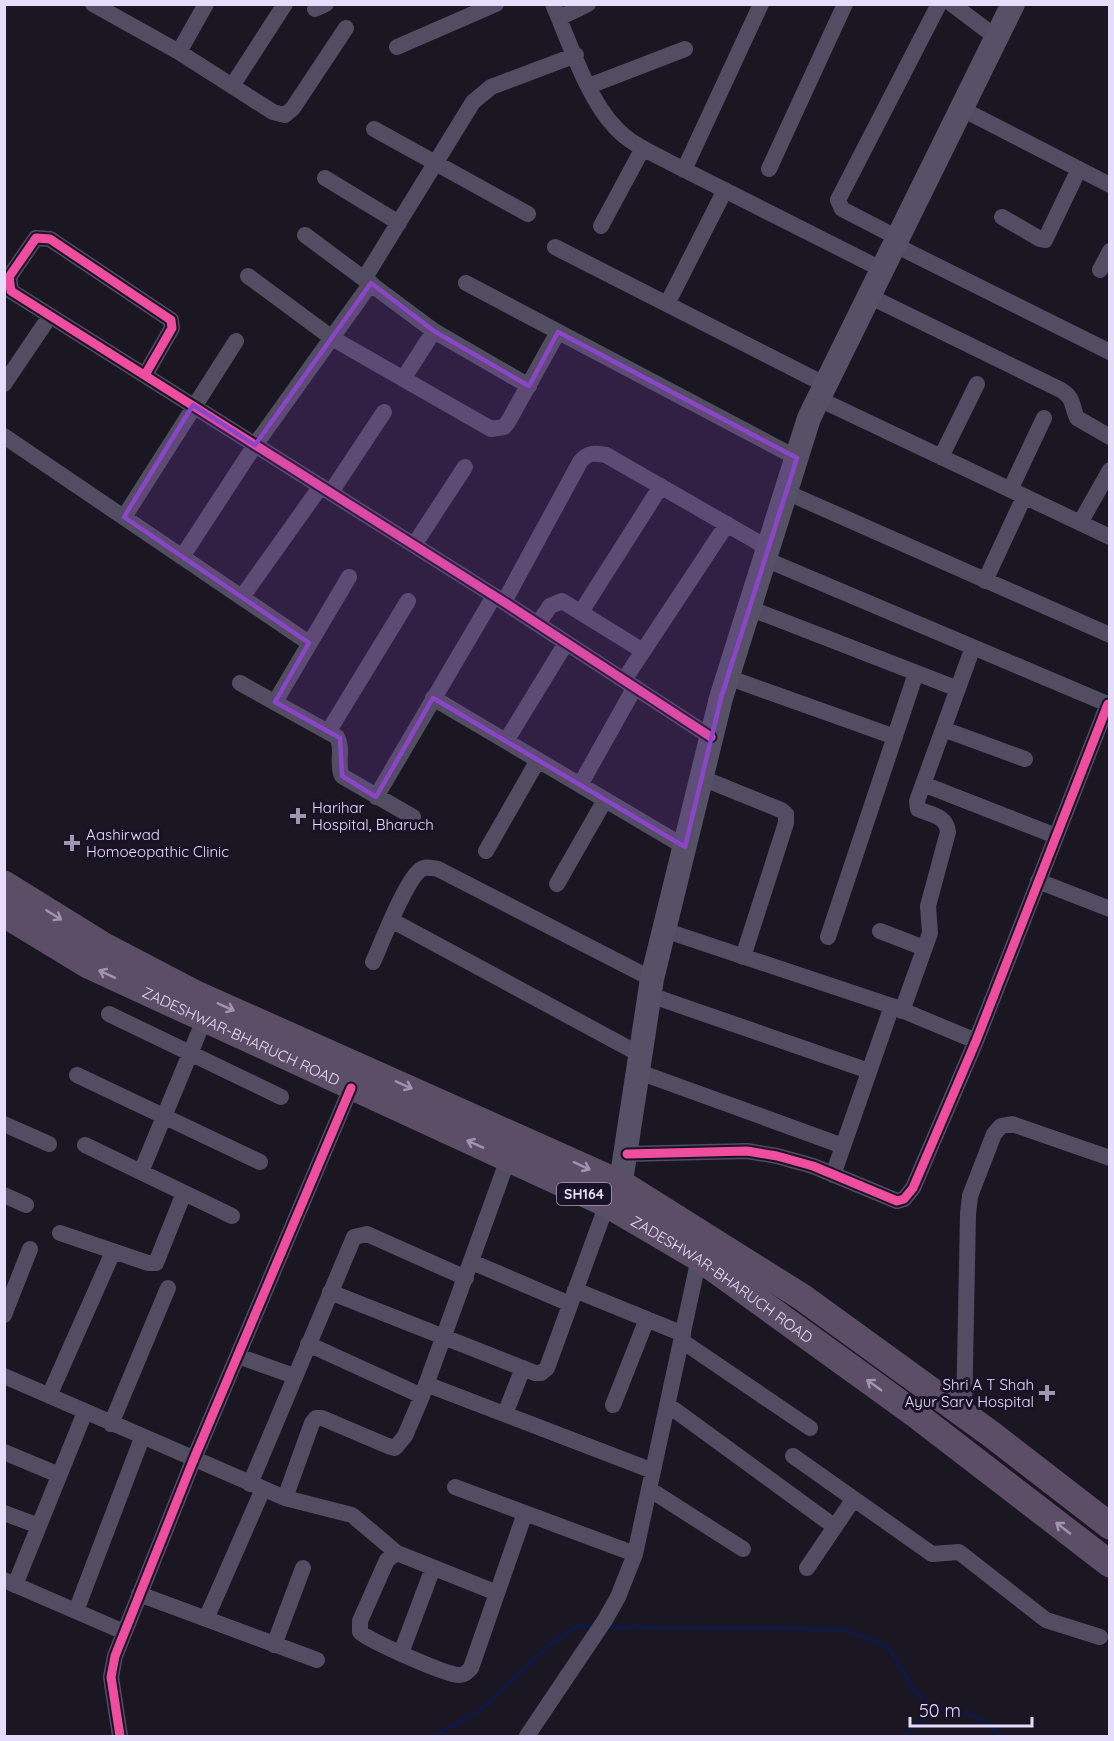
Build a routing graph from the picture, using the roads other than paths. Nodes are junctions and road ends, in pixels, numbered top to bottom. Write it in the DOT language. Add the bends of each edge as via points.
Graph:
graph roads {
  1 [pos="93,4"];
  2 [pos="206,4"];
  3 [pos="285,4"];
  4 [pos="496,4"];
  5 [pos="588,4"];
  6 [pos="761,4"];
  7 [pos="845,4"];
  8 [pos="939,4"];
  9 [pos="952,4"];
  10 [pos="1013,4"];
  11 [pos="556,11"];
  12 [pos="346,28"];
  13 [pos="997,38"];
  14 [pos="397,47"];
  15 [pos="685,49"];
  16 [pos="179,52"];
  17 [pos="576,55"];
  18 [pos="232,86"];
  19 [pos="589,86"];
  20 [pos="962,109"];
  21 [pos="374,129"];
  22 [pos="643,148"];
  23 [pos="436,163"];
  24 [pos="1080,169"];
  25 [pos="684,170"];
  26 [pos="769,170"];
  27 [pos="325,178"];
  28 [pos="1110,185"];
  29 [pos="725,190"];
  30 [pos="528,214"];
  31 [pos="1002,217"];
  32 [pos="399,223"];
  33 [pos="601,226"];
  34 [pos="305,235"];
  35 [pos="897,242"];
  36 [pos="555,247"];
  37 [pos="1110,251"];
  38 [pos="883,270"];
  39 [pos="1100,270"];
  40 [pos="248,276"];
  41 [pos="367,281"];
  42 [pos="465,283"];
  43 [pos="869,296"];
  44 [pos="667,304"];
  45 [pos="50,316"];
  46 [pos="434,331"];
  47 [pos="558,332"];
  48 [pos="332,338"];
  49 [pos="236,341"];
  50 [pos="1110,352"];
  51 [pos="145,375"];
  52 [pos="403,379"];
  53 [pos="4,384"];
  54 [pos="977,384"];
  55 [pos="529,386"];
  56 [pos="822,392"];
  57 [pos="193,405"];
  58 [pos="384,412"];
  59 [pos="1044,418"];
  60 [pos="4,436"];
  61 [pos="1110,437"];
  62 [pos="255,445"];
  63 [pos="941,457"];
  64 [pos="797,458"];
  65 [pos="465,467"];
  66 [pos="1110,470"];
  67 [pos="661,486"];
  68 [pos="326,489"];
  69 [pos="786,492"];
  70 [pos="1017,493"];
  71 [pos="124,517"];
  72 [pos="1080,523"];
  73 [pos="727,524"];
  74 [pos="1110,537"];
  75 [pos="414,545"];
  76 [pos="767,553"];
  77 [pos="182,557"];
  78 [pos="348,577"];
  79 [pos="985,580"];
  80 [pos="242,597"];
  81 [pos="499,599"];
  82 [pos="408,601"];
  83 [pos="749,608"];
  84 [pos="581,612"];
  85 [pos="538,624"];
  86 [pos="1110,635"];
  87 [pos="309,643"];
  88 [pos="566,643"];
  89 [pos="973,647"];
  90 [pos="644,651"];
  91 [pos="916,673"];
  92 [pos="728,677"];
  93 [pos="240,683"];
  94 [pos="629,684"];
  95 [pos="958,689"];
  96 [pos="433,698"];
  97 [pos="275,702"];
  98 [pos="1109,705"];
  99 [pos="943,729"];
  100 [pos="328,732"];
  101 [pos="711,737"];
  102 [pos="895,737"];
  103 [pos="506,741"];
  104 [pos="1025,759"];
  105 [pos="538,760"];
  106 [pos="702,778"];
  107 [pos="923,784"];
  108 [pos="580,785"];
  109 [pos="376,797"];
  110 [pos="605,800"];
  111 [pos="413,817"];
  112 [pos="1056,836"];
  113 [pos="685,847"];
  114 [pos="486,851"];
  115 [pos="1038,881"];
  116 [pos="4,884"];
  117 [pos="557,884"];
  118 [pos="1110,909"];
  119 [pos="4,914"];
  120 [pos="393,921"];
  121 [pos="664,930"];
  122 [pos="880,931"];
  123 [pos="828,937"];
  124 [pos="924,948"];
  125 [pos="743,957"];
  126 [pos="373,962"];
  127 [pos="651,987"];
  128 [pos="897,1008"];
  129 [pos="109,1014"];
  130 [pos="204,1020"];
  131 [pos="976,1041"];
  132 [pos="190,1053"];
  133 [pos="640,1063"];
  134 [pos="869,1071"];
  135 [pos="77,1075"];
  136 [pos="351,1088"];
  137 [pos="281,1096"];
  138 [pos="164,1116"];
  139 [pos="4,1124"];
  140 [pos="49,1144"];
  141 [pos="85,1145"];
  142 [pos="843,1146"];
  143 [pos="627,1154"];
  144 [pos="1110,1158"];
  145 [pos="508,1159"];
  146 [pos="260,1162"];
  147 [pos="141,1172"];
  148 [pos="833,1175"];
  149 [pos="184,1193"];
  150 [pos="4,1195"];
  151 [pos="615,1199"];
  152 [pos="26,1205"];
  153 [pos="232,1215"];
  154 [pos="60,1233"];
  155 [pos="30,1249"];
  156 [pos="112,1252"];
  157 [pos="699,1258"];
  158 [pos="469,1270"];
  159 [pos="12,1273"];
  160 [pos="168,1288"];
  161 [pos="330,1292"];
  162 [pos="573,1297"];
  163 [pos="4,1315"];
  164 [pos="647,1319"];
  165 [pos="444,1336"];
  166 [pos="682,1337"];
  167 [pos="308,1344"];
  168 [pos="238,1356"];
  169 [pos="523,1368"];
  170 [pos="4,1376"];
  171 [pos="294,1376"];
  172 [pos="424,1390"];
  173 [pos="49,1396"];
  174 [pos="613,1405"];
  175 [pos="668,1405"];
  176 [pos="85,1412"];
  177 [pos="505,1414"];
  178 [pos="964,1414"];
  179 [pos="111,1424"];
  180 [pos="810,1428"];
  181 [pos="142,1438"];
  182 [pos="4,1452"];
  183 [pos="793,1456"];
  184 [pos="193,1461"];
  185 [pos="653,1471"];
  186 [pos="59,1475"];
  187 [pos="257,1487"];
  188 [pos="455,1487"];
  189 [pos="649,1489"];
  190 [pos="285,1498"];
  191 [pos="853,1500"];
  192 [pos="4,1513"];
  193 [pos="525,1513"];
  194 [pos="1109,1524"];
  195 [pos="39,1526"];
  196 [pos="835,1527"];
  197 [pos="743,1549"];
  198 [pos="397,1553"];
  199 [pos="635,1554"];
  200 [pos="1110,1564"];
  201 [pos="303,1568"];
  202 [pos="433,1568"];
  203 [pos="807,1568"];
  204 [pos="10,1583"];
  205 [pos="497,1593"];
  206 [pos="139,1594"];
  207 [pos="76,1611"];
  208 [pos="206,1619"];
  209 [pos="124,1632"];
  210 [pos="1100,1637"];
  211 [pos="274,1645"];
  212 [pos="401,1653"];
  213 [pos="316,1660"];
  214 [pos="120,1732"];
  215 [pos="527,1737"];
  1 -- 16 [label="street"];
  2 -- 16 [label="street"];
  3 -- 18 [label="street"];
  4 -- 14 [label="street"];
  5 -- 11 [label="street"];
  6 -- 25 [label="street"];
  7 -- 26 [label="street"];
  8 -- 35 [label="street" via="838,200 842,209"];
  9 -- 13 [label="street"];
  10 -- 13 [label="main road"];
  11 -- 17 [label="street"];
  12 -- 18 [label="street" via="285,115 273,112"];
  13 -- 20 [label="main road"];
  15 -- 19 [label="street"];
  16 -- 18 [label="street"];
  17 -- 19 [label="street"];
  17 -- 23 [label="street" via="482,93"];
  19 -- 22 [label="street" via="616,129"];
  20 -- 24 [label="street"];
  20 -- 35 [label="main road"];
  21 -- 23 [label="street"];
  22 -- 25 [label="street"];
  22 -- 33 [label="street"];
  23 -- 30 [label="street"];
  23 -- 32 [label="street"];
  24 -- 28 [label="street"];
  24 -- 31 [label="street" via="1045,240"];
  25 -- 29 [label="street"];
  27 -- 32 [label="street"];
  29 -- 38 [label="street"];
  29 -- 44 [label="street"];
  32 -- 41 [label="street"];
  34 -- 41 [label="street"];
  35 -- 38 [label="main road"];
  35 -- 50 [label="street"];
  36 -- 44 [label="street"];
  37 -- 39 [label="street"];
  38 -- 43 [label="main road"];
  40 -- 48 [label="street"];
  41 -- 46 [label="street"];
  41 -- 48 [label="street"];
  42 -- 47 [label="street"];
  43 -- 56 [label="main road"];
  43 -- 61 [label="street" via="1061,390 1070,396 1077,418"];
  44 -- 56 [label="street"];
  45 -- 51 [label="street"];
  45 -- 51 [label="street" via="11,291 8,285 31,243 42,237 171,320 172,328"];
  45 -- 53 [label="street"];
  46 -- 52 [label="street"];
  46 -- 55 [label="street"];
  47 -- 55 [label="street"];
  47 -- 64 [label="street"];
  48 -- 52 [label="street"];
  48 -- 62 [label="street"];
  49 -- 57 [label="street"];
  51 -- 57 [label="street"];
  52 -- 55 [label="street" via="491,429 504,427"];
  54 -- 63 [label="street"];
  56 -- 63 [label="street"];
  56 -- 64 [label="main road"];
  57 -- 62 [label="street"];
  57 -- 71 [label="street"];
  58 -- 68 [label="street"];
  59 -- 70 [label="street"];
  60 -- 71 [label="street"];
  62 -- 68 [label="street"];
  62 -- 77 [label="street"];
  63 -- 70 [label="street"];
  64 -- 69 [label="main road"];
  65 -- 75 [label="street"];
  66 -- 72 [label="street"];
  67 -- 73 [label="street"];
  67 -- 81 [label="street" via="606,455 585,455"];
  67 -- 84 [label="street"];
  68 -- 75 [label="street"];
  68 -- 80 [label="street"];
  69 -- 76 [label="main road"];
  69 -- 79 [label="street"];
  70 -- 72 [label="street"];
  70 -- 79 [label="street"];
  71 -- 77 [label="street"];
  72 -- 74 [label="street"];
  73 -- 76 [label="street"];
  73 -- 90 [label="street"];
  75 -- 81 [label="street"];
  76 -- 83 [label="main road"];
  76 -- 89 [label="street"];
  77 -- 80 [label="street"];
  78 -- 87 [label="street"];
  79 -- 86 [label="street"];
  80 -- 87 [label="street"];
  81 -- 85 [label="street"];
  81 -- 96 [label="street"];
  82 -- 100 [label="street"];
  83 -- 91 [label="street"];
  83 -- 92 [label="main road"];
  84 -- 85 [label="street" via="556,601"];
  84 -- 90 [label="street"];
  85 -- 88 [label="street"];
  87 -- 97 [label="street"];
  88 -- 94 [label="street"];
  88 -- 103 [label="street"];
  89 -- 95 [label="street"];
  89 -- 98 [label="street"];
  90 -- 94 [label="street"];
  91 -- 95 [label="street"];
  91 -- 102 [label="street"];
  92 -- 101 [label="main road"];
  92 -- 102 [label="street"];
  93 -- 97 [label="street"];
  94 -- 101 [label="street"];
  94 -- 108 [label="street"];
  95 -- 99 [label="street"];
  96 -- 103 [label="street"];
  96 -- 109 [label="street"];
  97 -- 100 [label="street"];
  98 -- 112 [label="street"];
  99 -- 104 [label="street"];
  99 -- 107 [label="street"];
  100 -- 109 [label="street" via="340,741 342,776"];
  101 -- 106 [label="main road"];
  102 -- 123 [label="street"];
  103 -- 105 [label="street"];
  105 -- 108 [label="street"];
  105 -- 114 [label="street"];
  106 -- 113 [label="main road"];
  106 -- 125 [label="street" via="786,814"];
  107 -- 112 [label="street"];
  107 -- 124 [label="street" via="916,801 918,808 941,818 948,832 928,906 930,933"];
  108 -- 110 [label="street"];
  109 -- 111 [label="street"];
  110 -- 113 [label="street"];
  110 -- 117 [label="street"];
  112 -- 115 [label="street"];
  113 -- 121 [label="main road"];
  115 -- 118 [label="street"];
  115 -- 131 [label="street"];
  116 -- 151 [label="main road, ZADESHWAR-BHARUCH ROAD / SH164, one-way" via="104,946 194,993"];
  130 -- 119 [label="main road, ZADESHWAR-BHARUCH ROAD / SH164, one-way" via="88,965"];
  120 -- 126 [label="street"];
  120 -- 127 [label="street" via="418,871 438,868"];
  120 -- 133 [label="street"];
  121 -- 125 [label="street"];
  121 -- 127 [label="main road"];
  122 -- 124 [label="street"];
  124 -- 128 [label="street"];
  125 -- 128 [label="street"];
  127 -- 133 [label="main road"];
  127 -- 134 [label="street"];
  128 -- 131 [label="street"];
  128 -- 134 [label="street"];
  129 -- 132 [label="street"];
  130 -- 132 [label="street"];
  130 -- 136 [label="main road, ZADESHWAR-BHARUCH ROAD / SH164"];
  131 -- 148 [label="street" via="913,1188 904,1199 897,1201"];
  132 -- 137 [label="street"];
  132 -- 138 [label="street"];
  133 -- 142 [label="street"];
  133 -- 143 [label="main road"];
  134 -- 142 [label="street"];
  135 -- 138 [label="street"];
  145 -- 136 [label="main road, ZADESHWAR-BHARUCH ROAD / SH164, one-way"];
  136 -- 168 [label="street"];
  138 -- 146 [label="street"];
  138 -- 147 [label="street"];
  139 -- 140 [label="street"];
  141 -- 147 [label="street"];
  142 -- 148 [label="street"];
  143 -- 148 [label="street" via="747,1151 777,1156"];
  143 -- 151 [label="main road"];
  144 -- 178 [label="street" via="1011,1124 1001,1126 994,1134 970,1196 968,1214"];
  145 -- 151 [label="main road, ZADESHWAR-BHARUCH ROAD / SH164"];
  145 -- 158 [label="street"];
  147 -- 149 [label="street"];
  149 -- 153 [label="street"];
  149 -- 156 [label="street" via="156,1263"];
  150 -- 152 [label="street"];
  151 -- 157 [label="main road, ZADESHWAR-BHARUCH ROAD / SH164"];
  151 -- 162 [label="street"];
  151 -- 178 [label="main road, ZADESHWAR-BHARUCH ROAD / SH164" via="802,1298"];
  154 -- 156 [label="street"];
  155 -- 159 [label="street"];
  156 -- 173 [label="street"];
  157 -- 166 [label="street"];
  200 -- 157 [label="main road, ZADESHWAR-BHARUCH ROAD / SH164, one-way" via="915,1414"];
  158 -- 161 [label="street" via="360,1234 354,1237"];
  158 -- 162 [label="street"];
  158 -- 165 [label="street"];
  159 -- 163 [label="street"];
  160 -- 179 [label="street"];
  161 -- 165 [label="street"];
  161 -- 167 [label="street"];
  162 -- 164 [label="street"];
  162 -- 169 [label="street" via="547,1368 535,1373"];
  164 -- 166 [label="street"];
  164 -- 174 [label="street"];
  165 -- 169 [label="street"];
  165 -- 172 [label="street"];
  166 -- 175 [label="street"];
  166 -- 180 [label="street"];
  167 -- 171 [label="street"];
  167 -- 172 [label="street"];
  168 -- 171 [label="street"];
  168 -- 184 [label="street"];
  169 -- 177 [label="street"];
  170 -- 173 [label="street"];
  171 -- 187 [label="street"];
  172 -- 177 [label="street"];
  172 -- 190 [label="street" via="405,1436 395,1448 316,1419"];
  173 -- 176 [label="street"];
  175 -- 185 [label="street"];
  175 -- 196 [label="street"];
  176 -- 179 [label="street"];
  176 -- 186 [label="street"];
  177 -- 185 [label="street"];
  178 -- 194 [label="main road, ZADESHWAR-BHARUCH ROAD / SH164"];
  179 -- 181 [label="street"];
  181 -- 184 [label="street"];
  181 -- 207 [label="street"];
  182 -- 186 [label="street"];
  183 -- 191 [label="street"];
  184 -- 187 [label="street"];
  184 -- 206 [label="street"];
  185 -- 189 [label="street"];
  186 -- 195 [label="street"];
  187 -- 190 [label="street"];
  187 -- 208 [label="street"];
  188 -- 193 [label="street"];
  189 -- 197 [label="street"];
  189 -- 199 [label="street"];
  190 -- 198 [label="street" via="352,1515"];
  191 -- 196 [label="street"];
  191 -- 210 [label="street" via="932,1554 959,1552 1046,1620"];
  192 -- 195 [label="street"];
  193 -- 199 [label="street"];
  193 -- 205 [label="street"];
  195 -- 204 [label="street"];
  196 -- 203 [label="street"];
  198 -- 202 [label="street"];
  198 -- 212 [label="street" via="387,1560 359,1626 364,1635"];
  199 -- 215 [label="street" via="605,1620"];
  201 -- 211 [label="street"];
  202 -- 205 [label="street"];
  202 -- 212 [label="street"];
  204 -- 207 [label="street"];
  205 -- 212 [label="street" via="471,1668 463,1675"];
  206 -- 208 [label="street"];
  206 -- 209 [label="street"];
  207 -- 209 [label="street"];
  208 -- 211 [label="street"];
  209 -- 214 [label="street" via="111,1677"];
  211 -- 213 [label="street"];
}
